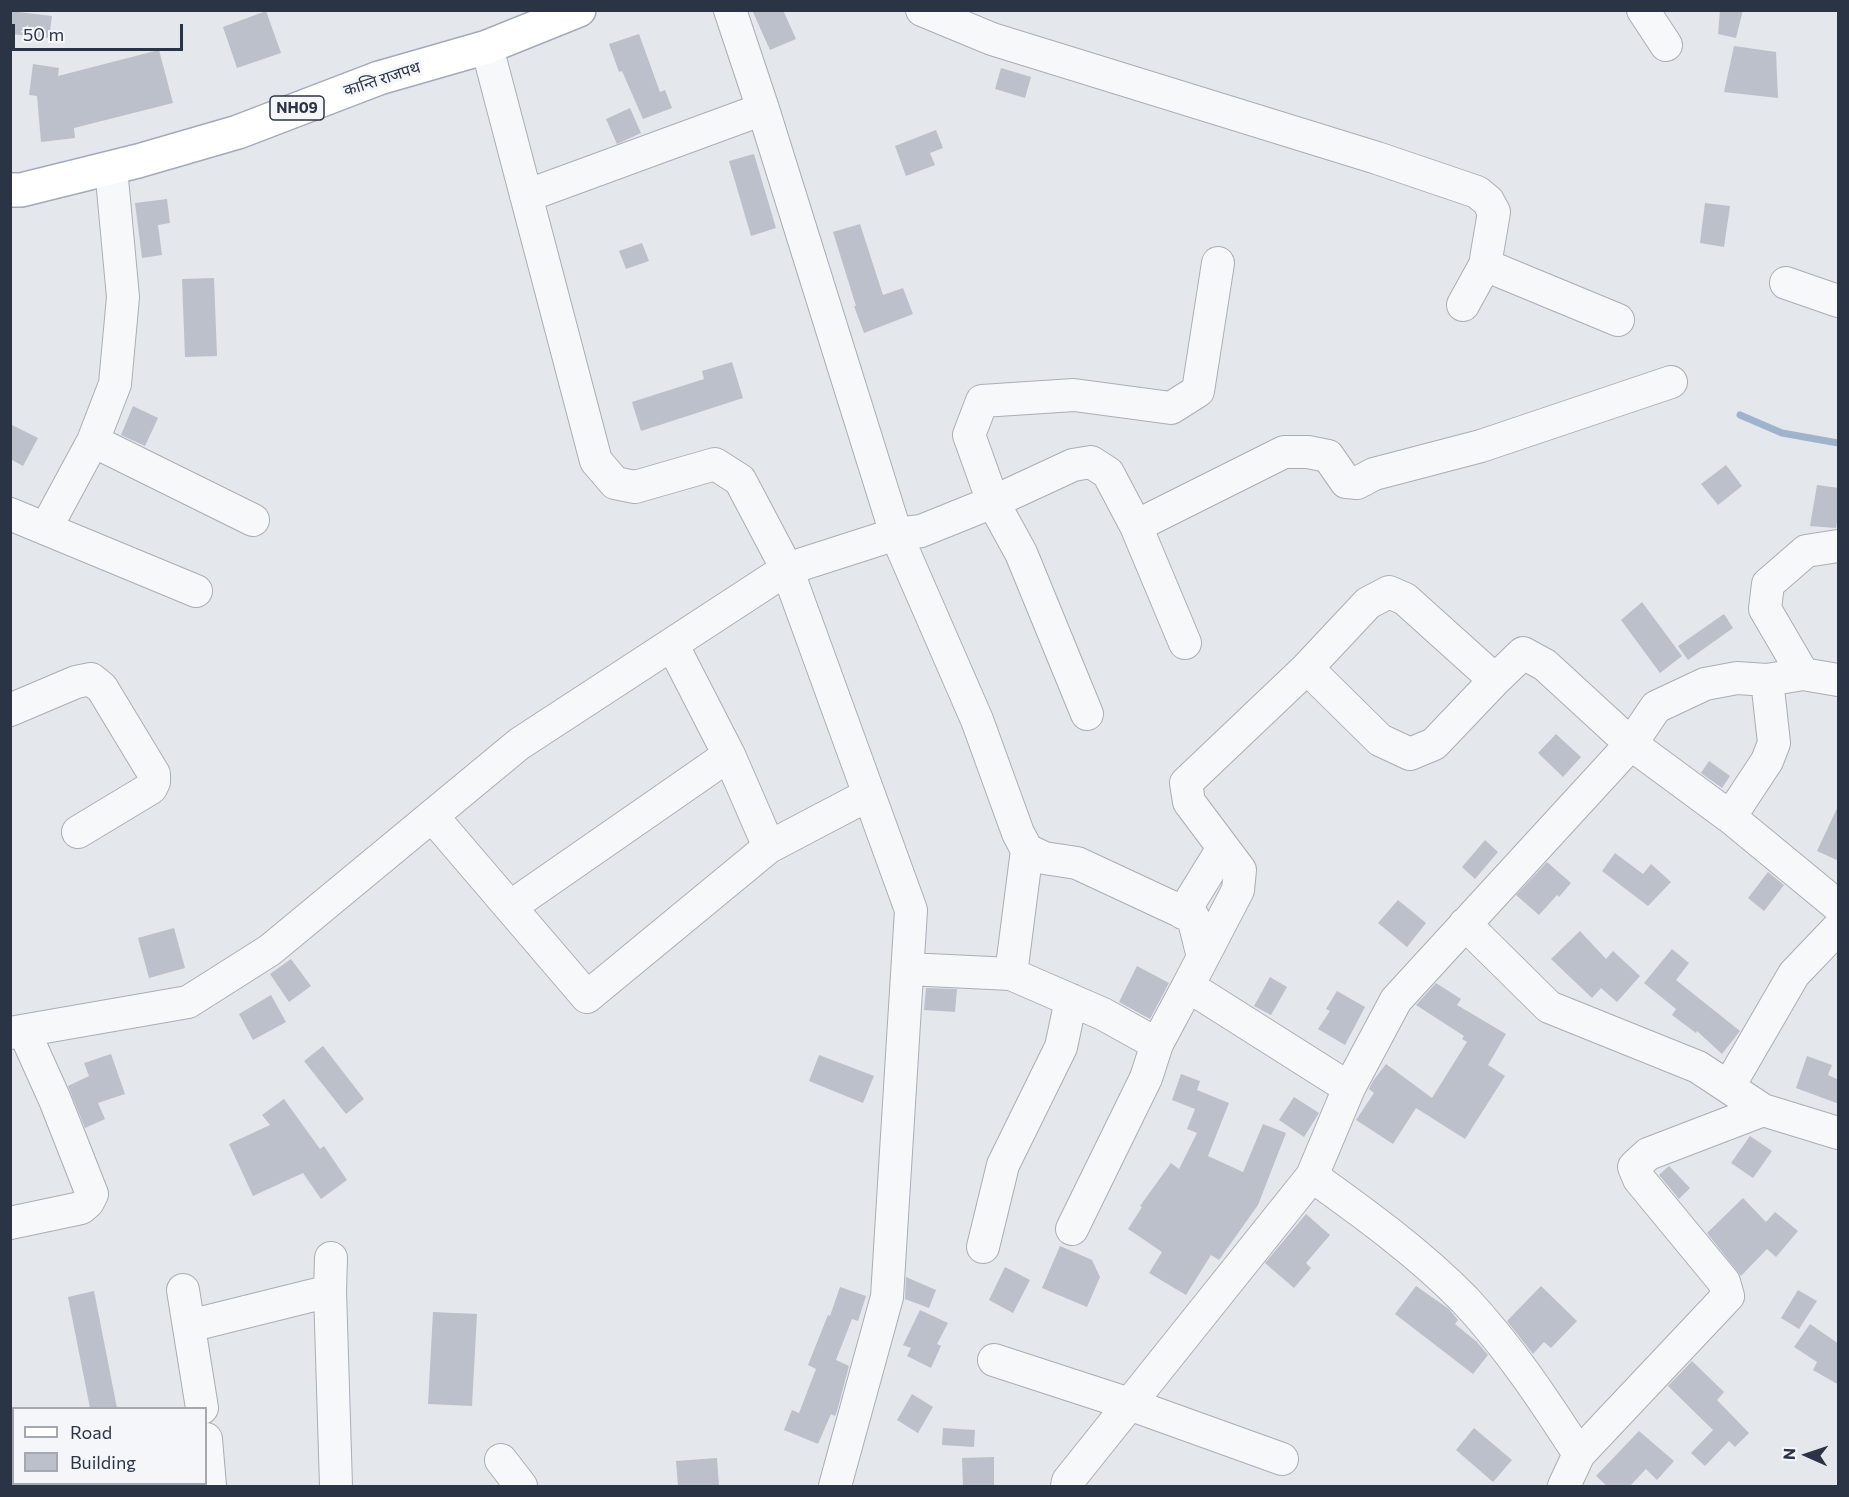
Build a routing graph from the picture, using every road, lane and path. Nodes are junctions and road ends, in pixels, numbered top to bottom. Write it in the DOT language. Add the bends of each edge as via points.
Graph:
graph roads {
  1 [pos="579,10"];
  2 [pos="730,10"];
  3 [pos="922,10"];
  4 [pos="1643,10"];
  5 [pos="1666,45"];
  6 [pos="487,47"];
  7 [pos="763,109"];
  8 [pos="111,168"];
  9 [pos="10,190"];
  10 [pos="526,196"];
  11 [pos="1218,263"];
  12 [pos="1485,266"];
  13 [pos="1786,283"];
  14 [pos="1839,301"];
  15 [pos="1463,305"];
  16 [pos="1618,320"];
  17 [pos="1671,382"];
  18 [pos="93,441"];
  19 [pos="993,502"];
  20 [pos="10,513"];
  21 [pos="253,520"];
  22 [pos="1136,526"];
  23 [pos="46,528"];
  24 [pos="896,534"];
  25 [pos="1839,546"];
  26 [pos="787,569"];
  27 [pos="196,591"];
  28 [pos="1185,643"];
  29 [pos="672,644"];
  30 [pos="1307,668"];
  31 [pos="1803,674"];
  32 [pos="1495,680"];
  33 [pos="1767,680"];
  34 [pos="1839,680"];
  35 [pos="10,710"];
  36 [pos="1086,714"];
  37 [pos="1630,744"];
  38 [pos="729,755"];
  39 [pos="867,795"];
  40 [pos="432,816"];
  41 [pos="1730,817"];
  42 [pos="78,832"];
  43 [pos="769,847"];
  44 [pos="1223,848"];
  45 [pos="1027,850"];
  46 [pos="1839,906"];
  47 [pos="510,907"];
  48 [pos="1183,913"];
  49 [pos="1465,924"];
  50 [pos="1839,928"];
  51 [pos="1203,957"];
  52 [pos="908,969"];
  53 [pos="1011,975"];
  54 [pos="1188,986"];
  55 [pos="1071,1000"];
  56 [pos="17,1032"];
  57 [pos="1157,1044"];
  58 [pos="1730,1086"];
  59 [pos="1349,1088"];
  60 [pos="1763,1110"];
  61 [pos="1839,1132"];
  62 [pos="1312,1176"];
  63 [pos="10,1223"];
  64 [pos="1072,1229"];
  65 [pos="983,1247"];
  66 [pos="331,1258"];
  67 [pos="183,1290"];
  68 [pos="330,1291"];
  69 [pos="189,1326"];
  70 [pos="994,1360"];
  71 [pos="1129,1404"];
  72 [pos="202,1407"];
  73 [pos="207,1451"];
  74 [pos="1579,1454"];
  75 [pos="1282,1459"];
  76 [pos="501,1460"];
  77 [pos="210,1486"];
  78 [pos="336,1486"];
  79 [pos="521,1486"];
  80 [pos="835,1486"];
  81 [pos="1067,1486"];
  82 [pos="1564,1486"];
  1 -- 6 [label="main road, कान्ति राजपथ / NH09"];
  2 -- 7 [label="street"];
  3 -- 12 [label="street" via="992,39 1477,192 1494,212"];
  4 -- 5 [label="street"];
  6 -- 8 [label="main road, कान्ति राजपथ / NH09" via="379,78 238,132"];
  6 -- 10 [label="street"];
  7 -- 10 [label="street"];
  7 -- 24 [label="street"];
  8 -- 9 [label="main road, कान्ति राजपथ / NH09"];
  8 -- 18 [label="street" via="123,297 115,384"];
  10 -- 26 [label="street" via="596,462 615,483 635,488 716,464 740,480"];
  11 -- 19 [label="street" via="1198,391 1171,408 1074,395 981,401 969,435"];
  12 -- 15 [label="street"];
  12 -- 16 [label="street"];
  13 -- 14 [label="street"];
  17 -- 22 [label="street" via="1481,446 1374,474 1357,483 1346,482 1328,456 1284,452"];
  18 -- 21 [label="street"];
  18 -- 23 [label="street"];
  19 -- 22 [label="street" via="1073,465 1091,462 1108,473"];
  19 -- 24 [label="street" via="921,531"];
  19 -- 36 [label="street" via="1021,553"];
  20 -- 23 [label="street"];
  22 -- 28 [label="street"];
  23 -- 27 [label="street"];
  24 -- 26 [label="street"];
  24 -- 45 [label="street" via="977,720"];
  25 -- 31 [label="street" via="1806,550 1768,584 1765,609"];
  26 -- 29 [label="street"];
  26 -- 39 [label="street"];
  29 -- 38 [label="street"];
  29 -- 40 [label="street" via="519,744"];
  30 -- 32 [label="street" via="1380,740 1410,754 1434,744"];
  30 -- 32 [label="street" via="1368,603 1389,592 1405,599"];
  30 -- 44 [label="street" via="1186,783 1189,802"];
  31 -- 33 [label="street"];
  31 -- 34 [label="street"];
  32 -- 37 [label="street" via="1523,653 1545,665"];
  33 -- 37 [label="street" via="1737,678 1705,684 1656,707"];
  33 -- 41 [label="street" via="1774,743 1767,761"];
  35 -- 42 [label="street" via="91,679 102,688 154,774 151,788"];
  37 -- 41 [label="street"];
  37 -- 49 [label="street"];
  38 -- 43 [label="street"];
  38 -- 47 [label="street"];
  39 -- 43 [label="street"];
  39 -- 52 [label="street" via="911,910"];
  40 -- 47 [label="street"];
  40 -- 56 [label="street" via="270,950 188,1002"];
  41 -- 46 [label="street"];
  43 -- 47 [label="street" via="586,998"];
  44 -- 48 [label="street"];
  44 -- 51 [label="street" via="1240,870 1238,890"];
  45 -- 48 [label="street" via="1044,858 1077,863"];
  45 -- 53 [label="street"];
  48 -- 51 [label="street" via="1193,917"];
  49 -- 58 [label="street" via="1549,1007 1698,1067"];
  49 -- 59 [label="street" via="1396,1000"];
  50 -- 58 [label="street" via="1794,974"];
  51 -- 54 [label="street"];
  52 -- 53 [label="street"];
  52 -- 80 [label="street" via="887,1297"];
  53 -- 55 [label="street"];
  54 -- 57 [label="street"];
  54 -- 59 [label="street"];
  55 -- 57 [label="street"];
  55 -- 65 [label="street" via="1061,1047 1003,1165"];
  56 -- 63 [label="street" via="55,1100 92,1194 81,1209"];
  57 -- 64 [label="street" via="1146,1078"];
  58 -- 60 [label="street"];
  59 -- 62 [label="street"];
  60 -- 61 [label="street"];
  60 -- 74 [label="street" via="1648,1154 1635,1167 1639,1179 1724,1282 1728,1296"];
  62 -- 71 [label="street"];
  62 -- 74 [label="street" via="1388,1231 1464,1300 1527,1374"];
  66 -- 68 [label="street"];
  67 -- 69 [label="street"];
  68 -- 69 [label="street"];
  68 -- 78 [label="street"];
  69 -- 72 [label="street"];
  70 -- 71 [label="street"];
  71 -- 75 [label="street"];
  71 -- 81 [label="street"];
  73 -- 77 [label="street"];
  74 -- 82 [label="street"];
  76 -- 79 [label="street"];
}
